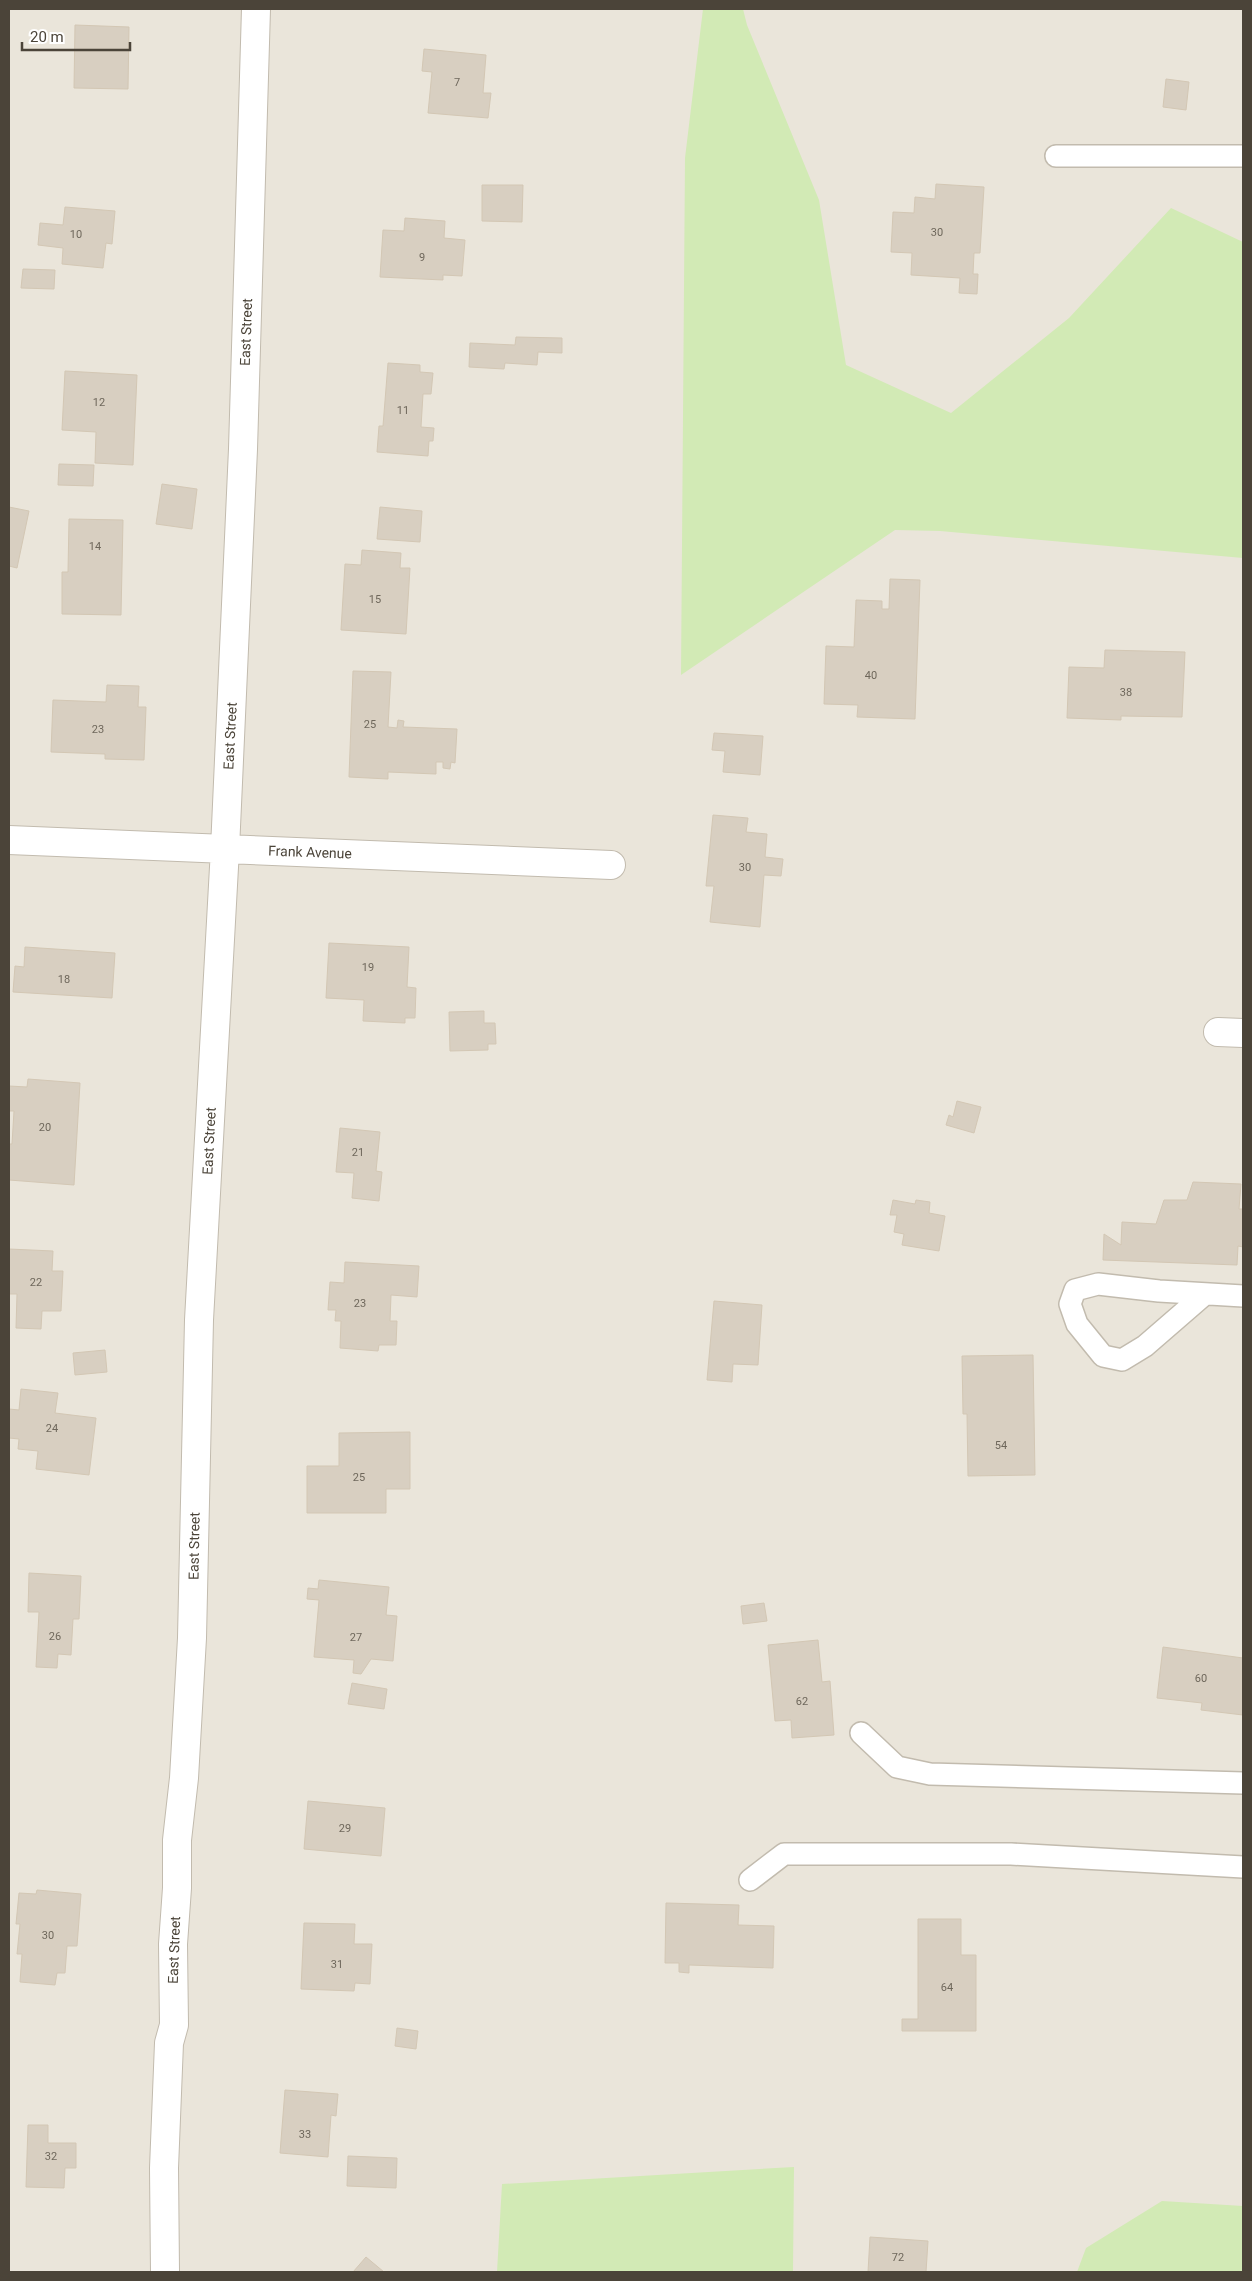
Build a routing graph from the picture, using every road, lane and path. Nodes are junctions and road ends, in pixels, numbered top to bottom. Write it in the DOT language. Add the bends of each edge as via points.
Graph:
graph roads {
  1 [pos="256,9"];
  2 [pos="1056,156"];
  3 [pos="1243,156"];
  4 [pos="9,840"];
  5 [pos="225,848"];
  6 [pos="611,865"];
  7 [pos="1205,1294"];
  8 [pos="1243,1296"];
  9 [pos="861,1733"];
  10 [pos="1243,1783"];
  11 [pos="1243,1867"];
  12 [pos="750,1880"];
  13 [pos="166,2272"];
  1 -- 5 [label="street, East Street" via="243,440"];
  2 -- 3 [label="lane"];
  4 -- 5 [label="street, Frank Avenue"];
  5 -- 6 [label="street, Frank Avenue"];
  5 -- 13 [label="street, East Street" via="199,1320 192,1638 177,1840 174,2025 169,2043 164,2168"];
  7 -- 7 [label="lane" via="1098,1284 1075,1290 1070,1304 1077,1324 1103,1356 1122,1360 1145,1346"];
  7 -- 8 [label="lane"];
  9 -- 10 [label="lane" via="897,1767 930,1774"];
  11 -- 12 [label="lane" via="1011,1854 784,1854"];
}
